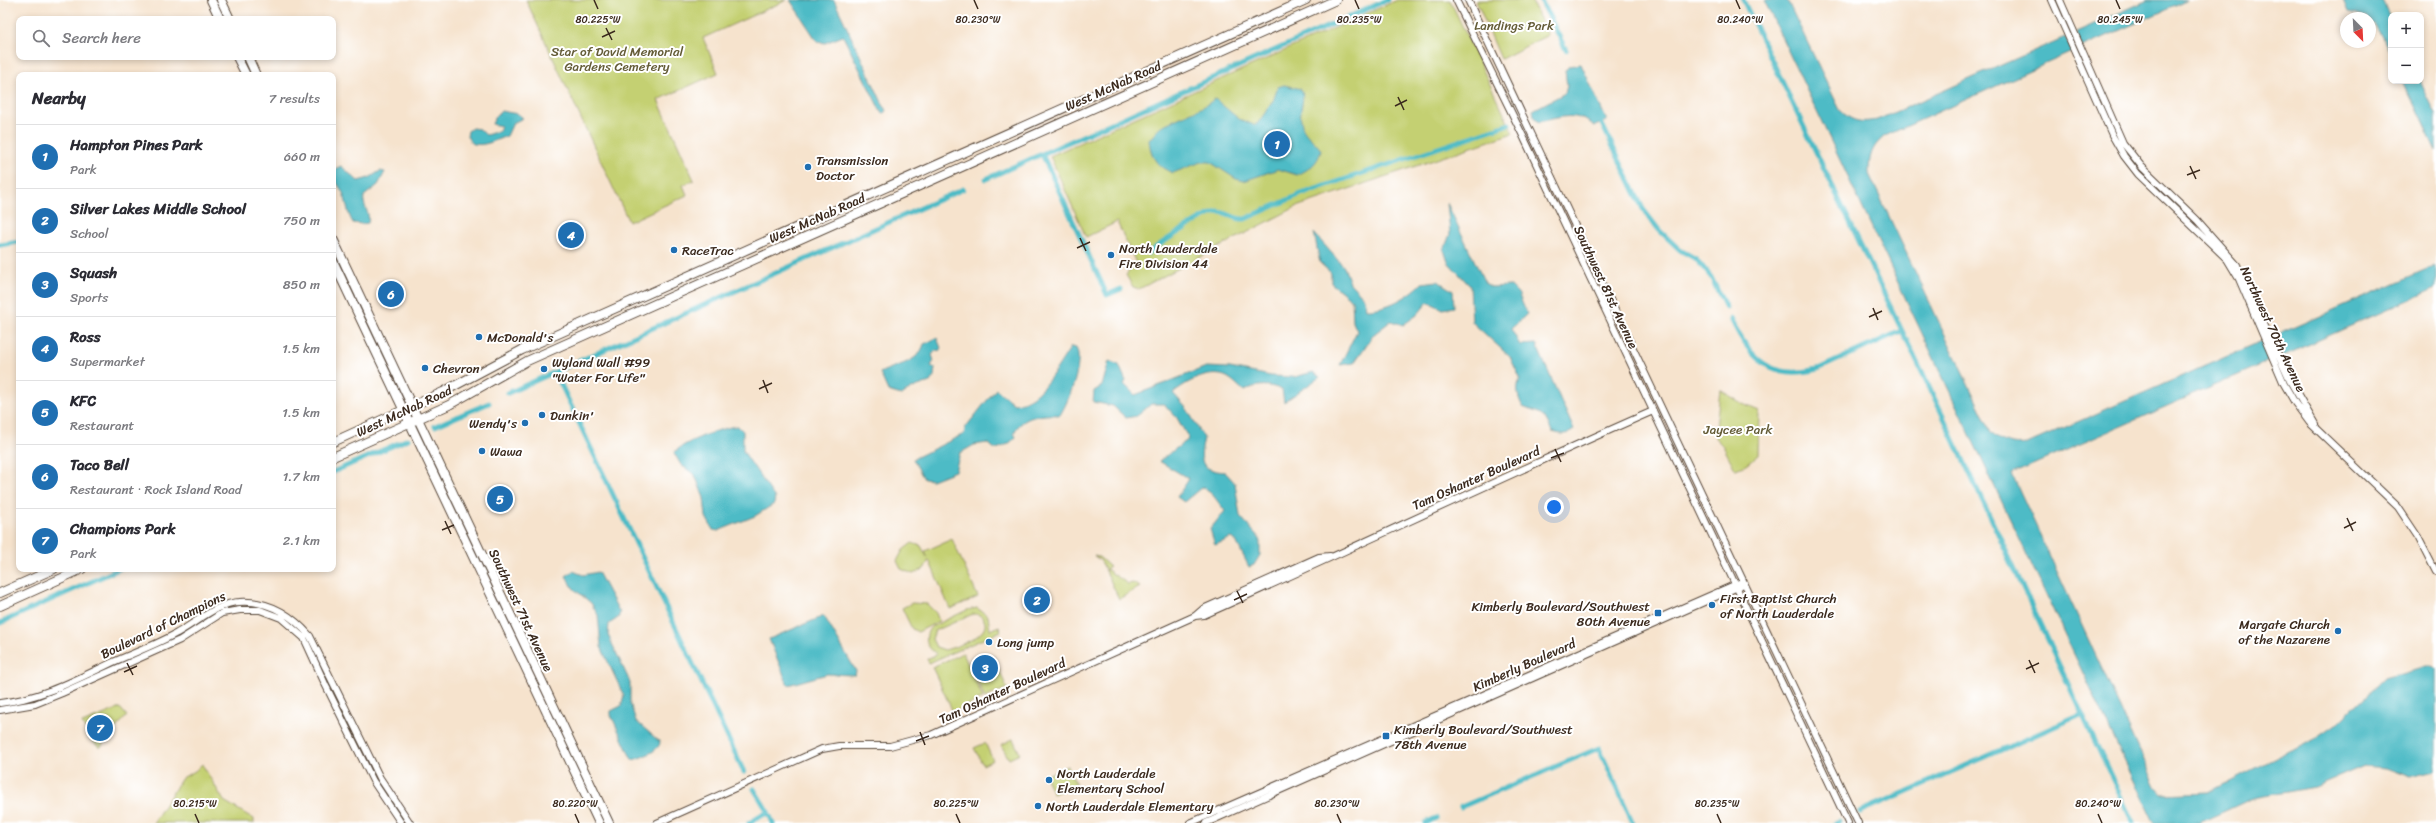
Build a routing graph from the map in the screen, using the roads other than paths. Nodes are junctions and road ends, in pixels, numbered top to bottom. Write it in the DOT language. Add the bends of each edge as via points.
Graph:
graph roads {
  1 [pos="211,0"];
  2 [pos="222,0"];
  3 [pos="1306,0"];
  4 [pos="1310,0"];
  5 [pos="1336,0"];
  6 [pos="1456,0"];
  7 [pos="1468,0"];
  8 [pos="2052,0"];
  9 [pos="2060,0"];
  10 [pos="1314,10"];
  11 [pos="219,16"];
  12 [pos="229,16"];
  13 [pos="238,60"];
  14 [pos="249,60"];
  15 [pos="244,72"];
  16 [pos="255,72"];
  17 [pos="1094,95"];
  18 [pos="1050,127"];
  19 [pos="336,245"];
  20 [pos="336,267"];
  21 [pos="413,406"];
  22 [pos="404,410"];
  23 [pos="1653,411"];
  24 [pos="418,418"];
  25 [pos="410,422"];
  26 [pos="2319,431"];
  27 [pos="336,441"];
  28 [pos="336,456"];
  29 [pos="447,503"];
  30 [pos="483,556"];
  31 [pos="474,560"];
  32 [pos="47,572"];
  33 [pos="75,572"];
  34 [pos="2436,572"];
  35 [pos="1744,582"];
  36 [pos="1736,587"];
  37 [pos="0,593"];
  38 [pos="0,606"];
  39 [pos="520,636"];
  40 [pos="0,703"];
  41 [pos="0,710"];
  42 [pos="559,739"];
  43 [pos="574,750"];
  44 [pos="565,754"];
  45 [pos="1344,759"];
  46 [pos="583,768"];
  47 [pos="401,823"];
  48 [pos="410,823"];
  49 [pos="599,823"];
  50 [pos="609,823"];
  51 [pos="657,823"];
  52 [pos="1190,823"];
  53 [pos="1206,823"];
  54 [pos="1848,823"];
  55 [pos="1858,823"];
  1 -- 11 [label="main road"];
  2 -- 12 [label="main road"];
  3 -- 17 [label="main road, West McNab Road"];
  4 -- 10 [label="main road"];
  5 -- 10 [label="main road, West McNab Road"];
  6 -- 23 [label="street, Southwest 81st Avenue"];
  7 -- 35 [label="street, Southwest 81st Avenue"];
  8 -- 26 [label="street, Northwest 70th Avenue" via="2118,147 2138,174 2227,259 2239,278 2284,384 2295,403"];
  9 -- 26 [label="street, Northwest 70th Avenue" via="2123,143 2142,167 2197,220 2238,265 2290,381"];
  10 -- 18 [label="main road, West McNab Road"];
  13 -- 15 [label="main road"];
  14 -- 16 [label="main road"];
  17 -- 18 [label="main road" via="1086,106 1056,120"];
  17 -- 21 [label="main road, West McNab Road" via="528,348"];
  18 -- 24 [label="main road, West McNab Road" via="527,360 450,405"];
  19 -- 21 [label="main road, Southwest 71st Avenue"];
  20 -- 22 [label="main road, Southwest 71st Avenue"];
  21 -- 22 [label="main road, West McNab Road"];
  21 -- 24 [label="main road, Southwest 71st Avenue"];
  22 -- 25 [label="main road, Southwest 71st Avenue"];
  22 -- 27 [label="main road, West McNab Road"];
  23 -- 36 [label="street, Southwest 81st Avenue"];
  23 -- 51 [label="street, Tam Oshanter Boulevard" via="1330,556 1322,562 1217,609 1195,616 925,738 890,746 839,746 822,749"];
  24 -- 25 [label="main road, West McNab Road"];
  24 -- 30 [label="main road, Southwest 71st Avenue"];
  25 -- 28 [label="main road, West McNab Road"];
  25 -- 29 [label="main road, Southwest 71st Avenue"];
  26 -- 34 [label="street, Northwest 70th Avenue" via="2398,507 2418,537"];
  29 -- 30 [label="main road" via="456,512 475,550"];
  29 -- 31 [label="main road, Southwest 71st Avenue"];
  30 -- 39 [label="main road, Southwest 71st Avenue"];
  31 -- 39 [label="main road" via="485,566"];
  31 -- 42 [label="main road, Southwest 71st Avenue"];
  32 -- 37 [label="main road"];
  33 -- 38 [label="main road"];
  35 -- 36 [label="street, Kimberly Boulevard"];
  35 -- 55 [label="street, Southwest 81st Avenue"];
  36 -- 45 [label="street, Kimberly Boulevard"];
  36 -- 54 [label="street, Southwest 81st Avenue"];
  39 -- 43 [label="main road, Southwest 71st Avenue"];
  40 -- 48 [label="street, Boulevard of Champions" via="33,698 57,688 177,633 216,609 238,602 261,604 284,612 297,621 310,636 380,778"];
  41 -- 47 [label="street, Boulevard of Champions" via="25,707 62,693 180,640 222,614 240,610 260,610 281,618 304,638 373,781"];
  42 -- 43 [label="main road"];
  42 -- 44 [label="main road, Southwest 71st Avenue"];
  43 -- 46 [label="main road, Southwest 71st Avenue"];
  44 -- 46 [label="main road" via="576,760"];
  44 -- 49 [label="main road, Southwest 71st Avenue"];
  45 -- 52 [label="street, Kimberly Boulevard"];
  45 -- 53 [label="street, Kimberly Boulevard"];
  46 -- 50 [label="main road, Southwest 71st Avenue"];
}
